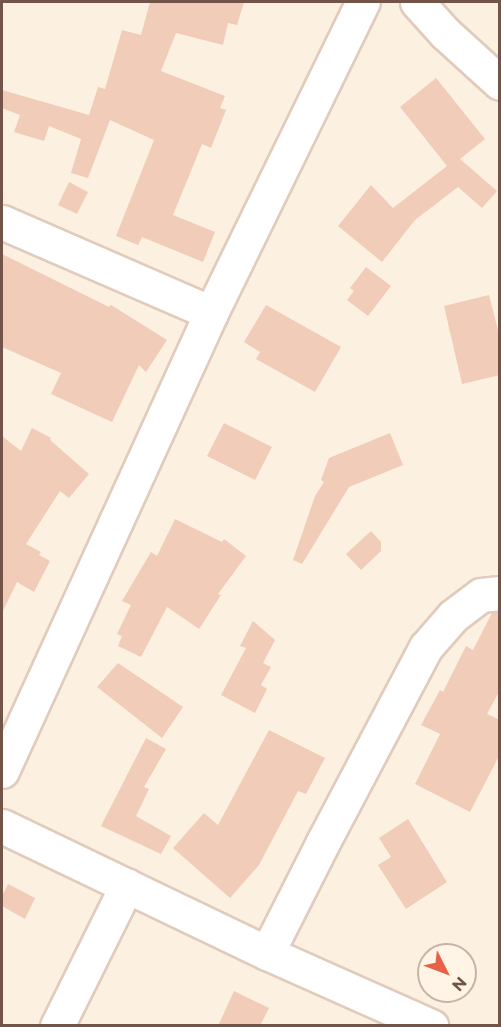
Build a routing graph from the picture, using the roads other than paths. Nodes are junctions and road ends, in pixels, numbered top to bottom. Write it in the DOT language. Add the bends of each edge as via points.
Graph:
graph roads {
  1 [pos="363,2"];
  2 [pos="417,2"];
  3 [pos="500,83"];
  4 [pos="2,222"];
  5 [pos="211,313"];
  6 [pos="500,593"];
  7 [pos="2,771"];
  8 [pos="2,826"];
  9 [pos="127,885"];
  10 [pos="267,953"];
  11 [pos="397,1019"];
  12 [pos="57,1026"];
  13 [pos="431,1026"];
  1 -- 5 [label="street"];
  2 -- 3 [label="street"];
  4 -- 5 [label="street"];
  5 -- 7 [label="street"];
  6 -- 10 [label="street" via="481,595 453,615 426,647"];
  8 -- 9 [label="street"];
  9 -- 10 [label="street"];
  9 -- 12 [label="street"];
  10 -- 11 [label="street"];
  11 -- 13 [label="street"];
}
